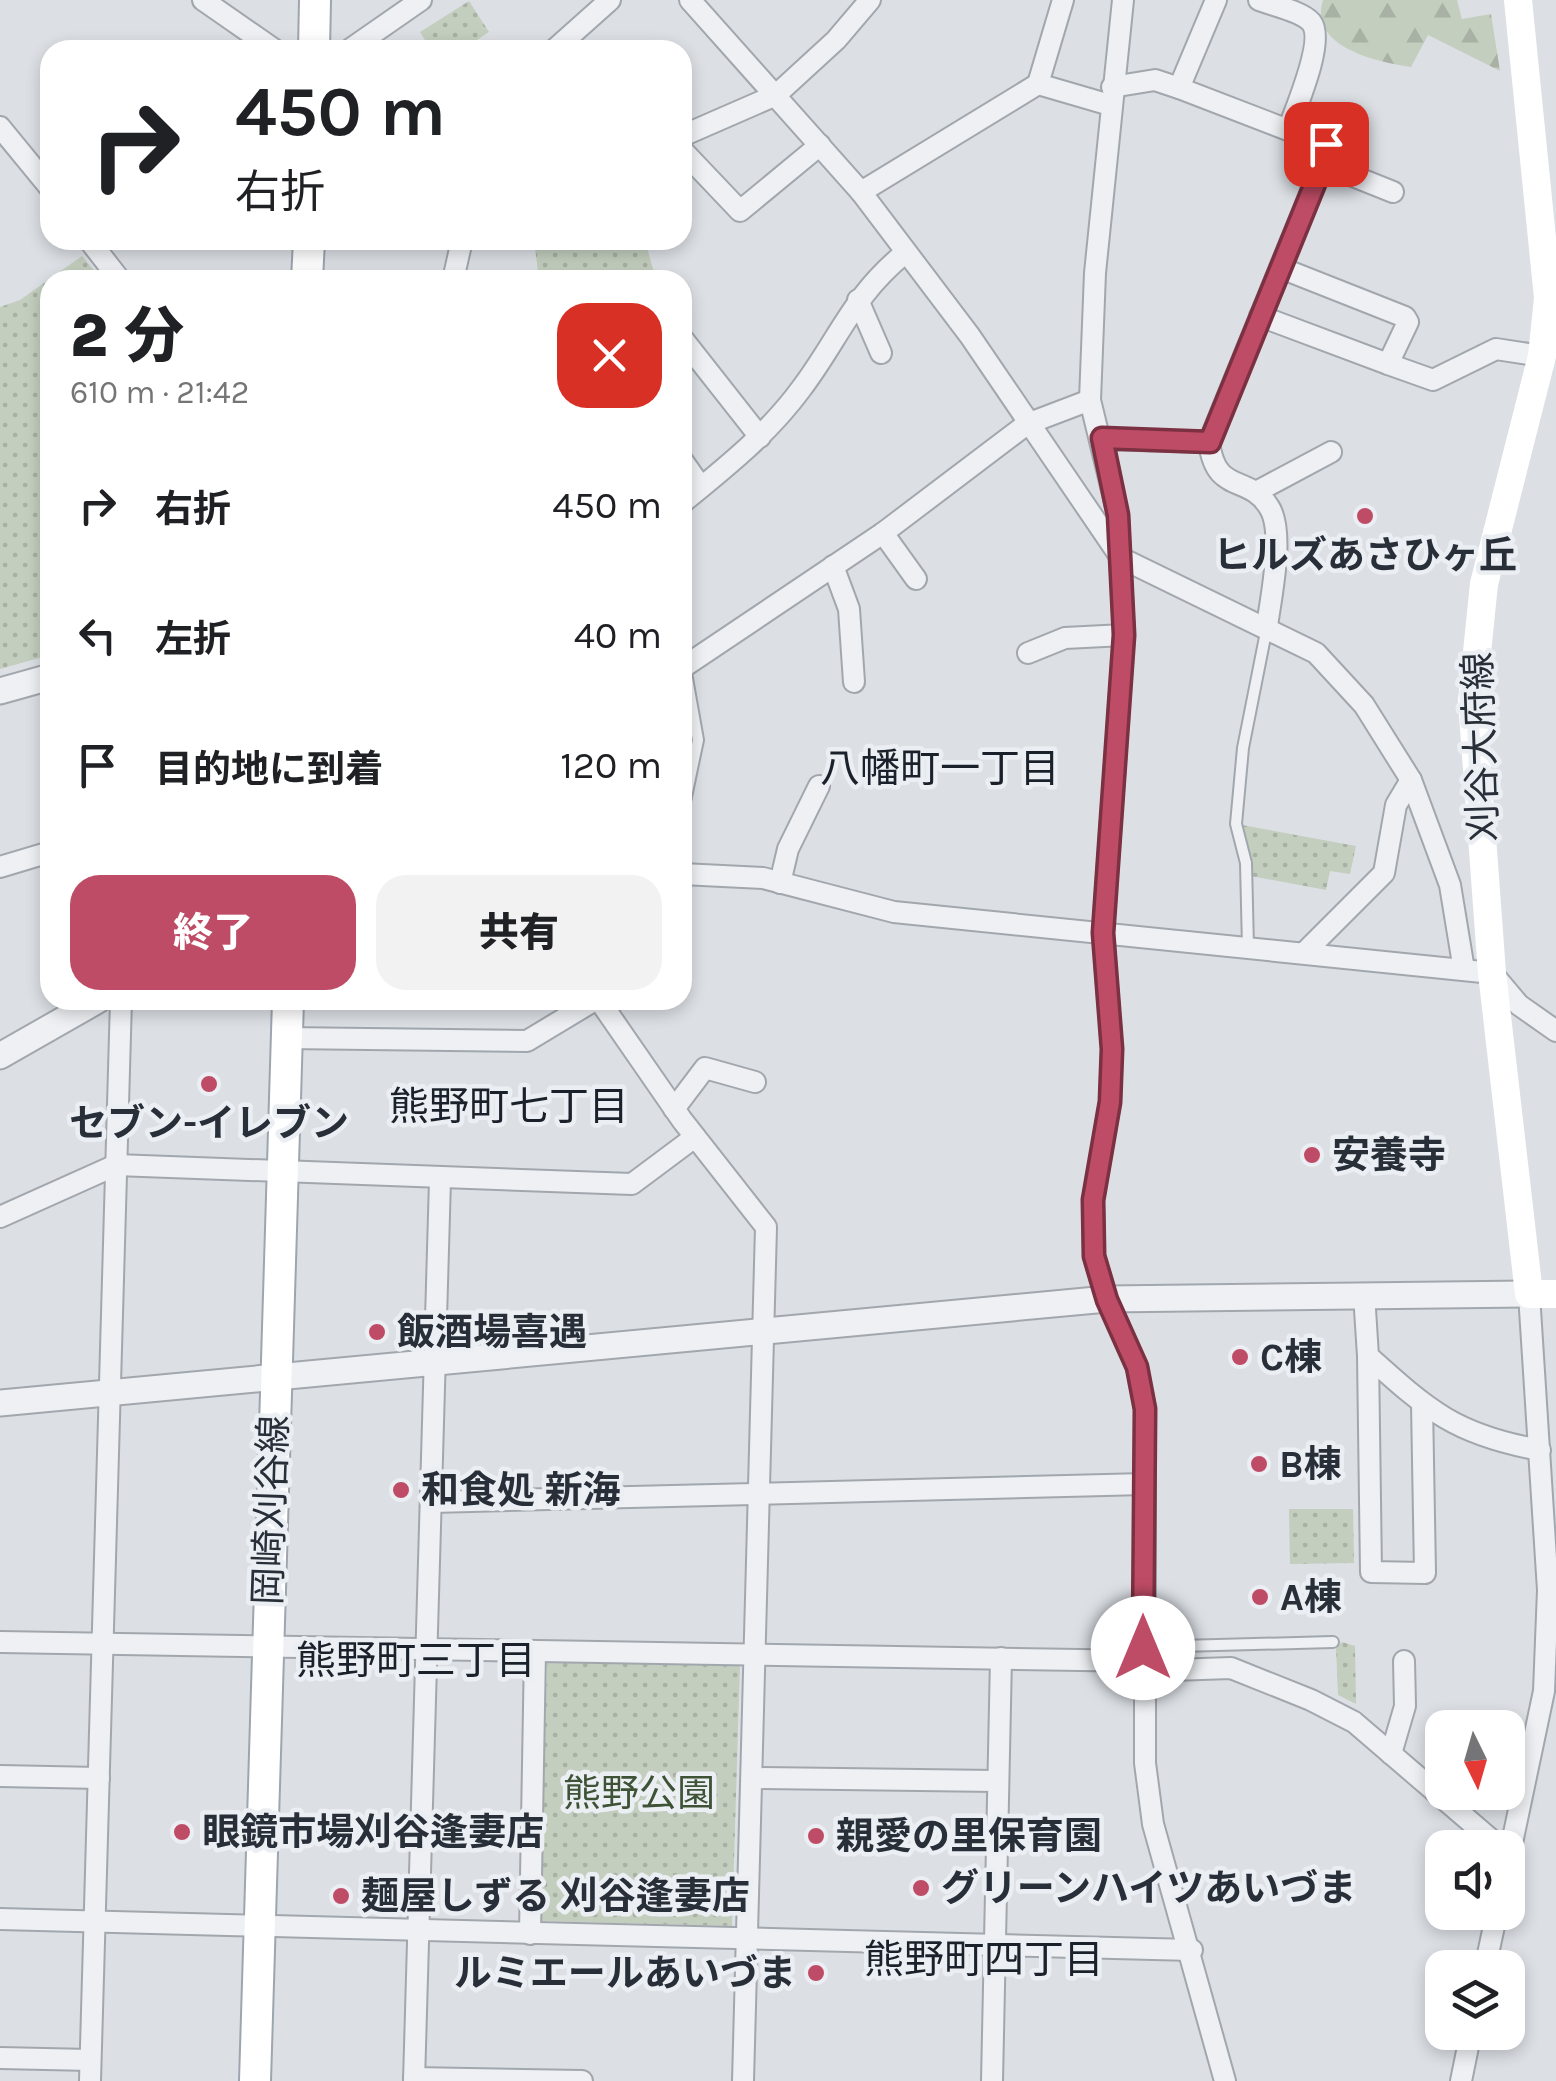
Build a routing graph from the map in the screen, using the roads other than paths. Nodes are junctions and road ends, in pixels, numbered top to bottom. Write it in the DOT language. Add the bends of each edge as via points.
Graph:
graph roads {
  1 [pos="203,0"];
  2 [pos="316,0"];
  3 [pos="421,0"];
  4 [pos="610,0"];
  5 [pos="690,0"];
  6 [pos="870,0"];
  7 [pos="1064,0"];
  8 [pos="1123,0"];
  9 [pos="1216,0"];
  10 [pos="1260,0"];
  11 [pos="1518,0"];
  12 [pos="261,40"];
  13 [pos="314,40"];
  14 [pos="363,40"];
  15 [pos="565,40"];
  16 [pos="1038,84"];
  17 [pos="1180,88"];
  18 [pos="776,96"];
  19 [pos="1111,96"];
  20 [pos="0,127"];
  21 [pos="1288,130"];
  22 [pos="692,132"];
  23 [pos="820,145"];
  24 [pos="692,161"];
  25 [pos="1323,164"];
  26 [pos="40,176"];
  27 [pos="861,192"];
  28 [pos="1393,192"];
  29 [pos="1550,229"];
  30 [pos="97,250"];
  31 [pos="905,253"];
  32 [pos="1281,268"];
  33 [pos="112,270"];
  34 [pos="858,300"];
  35 [pos="1260,316"];
  36 [pos="692,351"];
  37 [pos="880,353"];
  38 [pos="1542,356"];
  39 [pos="1388,364"];
  40 [pos="1090,400"];
  41 [pos="1028,424"];
  42 [pos="760,437"];
  43 [pos="1102,438"];
  44 [pos="1210,442"];
  45 [pos="1332,452"];
  46 [pos="692,474"];
  47 [pos="701,487"];
  48 [pos="1256,492"];
  49 [pos="692,495"];
  50 [pos="883,533"];
  51 [pos="1121,558"];
  52 [pos="833,566"];
  53 [pos="916,579"];
  54 [pos="1268,626"];
  55 [pos="1124,635"];
  56 [pos="1028,652"];
  57 [pos="692,663"];
  58 [pos="40,680"];
  59 [pos="854,682"];
  60 [pos="0,691"];
  61 [pos="692,709"];
  62 [pos="692,768"];
  63 [pos="1411,780"];
  64 [pos="818,786"];
  65 [pos="40,855"];
  66 [pos="0,867"];
  67 [pos="692,875"];
  68 [pos="780,883"];
  69 [pos="1103,933"];
  70 [pos="1248,947"];
  71 [pos="1304,953"];
  72 [pos="1478,972"];
  73 [pos="80,1010"];
  74 [pos="121,1010"];
  75 [pos="287,1010"];
  76 [pos="580,1010"];
  77 [pos="604,1010"];
  78 [pos="1556,1031"];
  79 [pos="286,1038"];
  80 [pos="0,1056"];
  81 [pos="755,1082"];
  82 [pos="674,1109"];
  83 [pos="695,1137"];
  84 [pos="116,1166"];
  85 [pos="282,1173"];
  86 [pos="440,1180"];
  87 [pos="0,1217"];
  88 [pos="1364,1294"];
  89 [pos="1542,1294"];
  90 [pos="1107,1300"];
  91 [pos="764,1330"];
  92 [pos="1368,1356"];
  93 [pos="434,1361"];
  94 [pos="276,1374"];
  95 [pos="110,1392"];
  96 [pos="0,1403"];
  97 [pos="1422,1404"];
  98 [pos="1540,1450"];
  99 [pos="1144,1484"];
  100 [pos="760,1493"];
  101 [pos="434,1502"];
  102 [pos="0,1642"];
  103 [pos="104,1642"];
  104 [pos="1333,1642"];
  105 [pos="267,1646"];
  106 [pos="426,1648"];
  107 [pos="535,1651"];
  108 [pos="754,1655"];
  109 [pos="1001,1658"];
  110 [pos="1143,1660"];
  111 [pos="1404,1660"];
  112 [pos="1392,1754"];
  113 [pos="0,1776"];
  114 [pos="99,1778"];
  115 [pos="752,1778"];
  116 [pos="998,1781"];
  117 [pos="1479,1830"];
  118 [pos="1512,1830"];
  119 [pos="0,1919"];
  120 [pos="95,1920"];
  121 [pos="259,1925"];
  122 [pos="418,1930"];
  123 [pos="530,1934"];
  124 [pos="744,1938"];
  125 [pos="994,1944"];
  126 [pos="1192,1950"];
  127 [pos="1468,2050"];
  128 [pos="0,2058"];
  129 [pos="90,2071"];
  130 [pos="414,2080"];
  131 [pos="255,2081"];
  132 [pos="582,2081"];
  133 [pos="743,2081"];
  134 [pos="992,2081"];
  135 [pos="1225,2081"];
  136 [pos="1461,2081"];
  1 -- 12 [label="street"];
  2 -- 13 [label="main road"];
  3 -- 14 [label="street"];
  4 -- 15 [label="street"];
  5 -- 18 [label="street"];
  6 -- 18 [label="street"];
  7 -- 16 [label="street"];
  8 -- 19 [label="street"];
  9 -- 17 [label="street"];
  10 -- 21 [label="street" via="1310,20 1314,30 1310,69"];
  11 -- 29 [label="main road, 刈谷大府線"];
  16 -- 19 [label="street"];
  16 -- 27 [label="street"];
  17 -- 19 [label="street" via="1155,80"];
  17 -- 21 [label="street"];
  18 -- 22 [label="street"];
  18 -- 23 [label="street"];
  19 -- 40 [label="street"];
  20 -- 26 [label="street"];
  21 -- 25 [label="street" via="1326,144"];
  23 -- 24 [label="street" via="740,211"];
  23 -- 27 [label="street"];
  25 -- 28 [label="street"];
  25 -- 32 [label="street"];
  27 -- 31 [label="street"];
  29 -- 38 [label="main road, 刈谷大府線"];
  30 -- 33 [label="street"];
  31 -- 34 [label="street"];
  31 -- 41 [label="street"];
  32 -- 35 [label="street"];
  32 -- 39 [label="street" via="1405,316"];
  34 -- 37 [label="street"];
  34 -- 42 [label="street" via="802,388"];
  35 -- 39 [label="street"];
  35 -- 44 [label="street"];
  36 -- 42 [label="street"];
  38 -- 39 [label="street" via="1496,349 1433,380"];
  38 -- 72 [label="main road, 刈谷大府線" via="1476,635"];
  40 -- 41 [label="street"];
  40 -- 43 [label="street"];
  41 -- 50 [label="street"];
  41 -- 51 [label="street"];
  42 -- 47 [label="street"];
  43 -- 44 [label="street"];
  43 -- 51 [label="street"];
  44 -- 48 [label="street" via="1212,465 1228,483"];
  45 -- 48 [label="street"];
  46 -- 47 [label="street"];
  47 -- 49 [label="street"];
  48 -- 54 [label="street" via="1272,510 1276,549"];
  50 -- 52 [label="street"];
  50 -- 53 [label="street"];
  51 -- 54 [label="street"];
  51 -- 55 [label="street"];
  52 -- 57 [label="street"];
  52 -- 59 [label="street" via="849,609"];
  54 -- 63 [label="street" via="1316,653 1383,730"];
  54 -- 70 [label="lane" via="1243,748 1236,824 1246,863"];
  55 -- 56 [label="street" via="1064,638"];
  55 -- 69 [label="street"];
  58 -- 60 [label="street"];
  61 -- 62 [label="lane" via="698,740"];
  63 -- 71 [label="street" via="1396,805 1384,873"];
  63 -- 72 [label="street"];
  64 -- 68 [label="street" via="788,848"];
  65 -- 66 [label="street"];
  67 -- 68 [label="street"];
  68 -- 69 [label="street" via="894,912"];
  69 -- 70 [label="street"];
  69 -- 90 [label="street" via="1110,1084 1093,1200 1094,1256"];
  70 -- 71 [label="street"];
  71 -- 72 [label="street"];
  72 -- 78 [label="street"];
  72 -- 89 [label="main road, 刈谷大府線"];
  73 -- 80 [label="street"];
  74 -- 84 [label="street"];
  75 -- 79 [label="main road, 岡崎刈谷線"];
  76 -- 79 [label="street" via="527,1042"];
  77 -- 82 [label="street"];
  79 -- 85 [label="main road, 岡崎刈谷線"];
  81 -- 82 [label="street" via="704,1068"];
  82 -- 83 [label="street"];
  83 -- 86 [label="street" via="632,1184"];
  83 -- 91 [label="street" via="766,1228"];
  84 -- 85 [label="street"];
  84 -- 87 [label="street"];
  84 -- 95 [label="street"];
  85 -- 86 [label="street"];
  85 -- 94 [label="main road, 岡崎刈谷線"];
  86 -- 93 [label="street"];
  88 -- 89 [label="street"];
  88 -- 90 [label="street"];
  88 -- 92 [label="street"];
  89 -- 98 [label="street"];
  90 -- 91 [label="street"];
  90 -- 99 [label="street" via="1137,1367 1145,1409"];
  91 -- 93 [label="street"];
  91 -- 100 [label="street"];
  92 -- 97 [label="street"];
  92 -- 97 [label="street" via="1372,1572 1425,1572"];
  93 -- 94 [label="street"];
  93 -- 101 [label="street"];
  94 -- 95 [label="street"];
  94 -- 105 [label="main road, 岡崎刈谷線"];
  95 -- 96 [label="street"];
  95 -- 103 [label="street"];
  97 -- 98 [label="street" via="1490,1441"];
  98 -- 118 [label="street" via="1548,1590 1544,1691"];
  99 -- 100 [label="street"];
  99 -- 110 [label="street"];
  100 -- 101 [label="street"];
  100 -- 108 [label="street"];
  101 -- 106 [label="street"];
  102 -- 103 [label="street"];
  103 -- 105 [label="street"];
  103 -- 114 [label="street"];
  104 -- 110 [label="lane"];
  105 -- 106 [label="street"];
  105 -- 121 [label="main road, 岡崎刈谷線"];
  106 -- 107 [label="street"];
  106 -- 122 [label="street"];
  107 -- 108 [label="street"];
  107 -- 123 [label="street"];
  108 -- 109 [label="street"];
  108 -- 115 [label="street"];
  109 -- 110 [label="street"];
  109 -- 116 [label="street"];
  110 -- 112 [label="street" via="1232,1668 1354,1722"];
  110 -- 126 [label="street" via="1153,1824"];
  111 -- 112 [label="street" via="1405,1706"];
  112 -- 117 [label="street"];
  113 -- 114 [label="street"];
  114 -- 120 [label="street"];
  115 -- 116 [label="street"];
  115 -- 124 [label="street"];
  116 -- 125 [label="street"];
  119 -- 120 [label="street"];
  120 -- 121 [label="street"];
  120 -- 129 [label="street"];
  121 -- 122 [label="street"];
  121 -- 131 [label="main road, 岡崎刈谷線"];
  122 -- 123 [label="street"];
  122 -- 130 [label="street"];
  123 -- 124 [label="street"];
  124 -- 125 [label="street"];
  124 -- 133 [label="street"];
  125 -- 126 [label="street"];
  125 -- 134 [label="street"];
  126 -- 135 [label="street"];
  127 -- 136 [label="street"];
  128 -- 129 [label="street"];
  130 -- 132 [label="street"];
}
